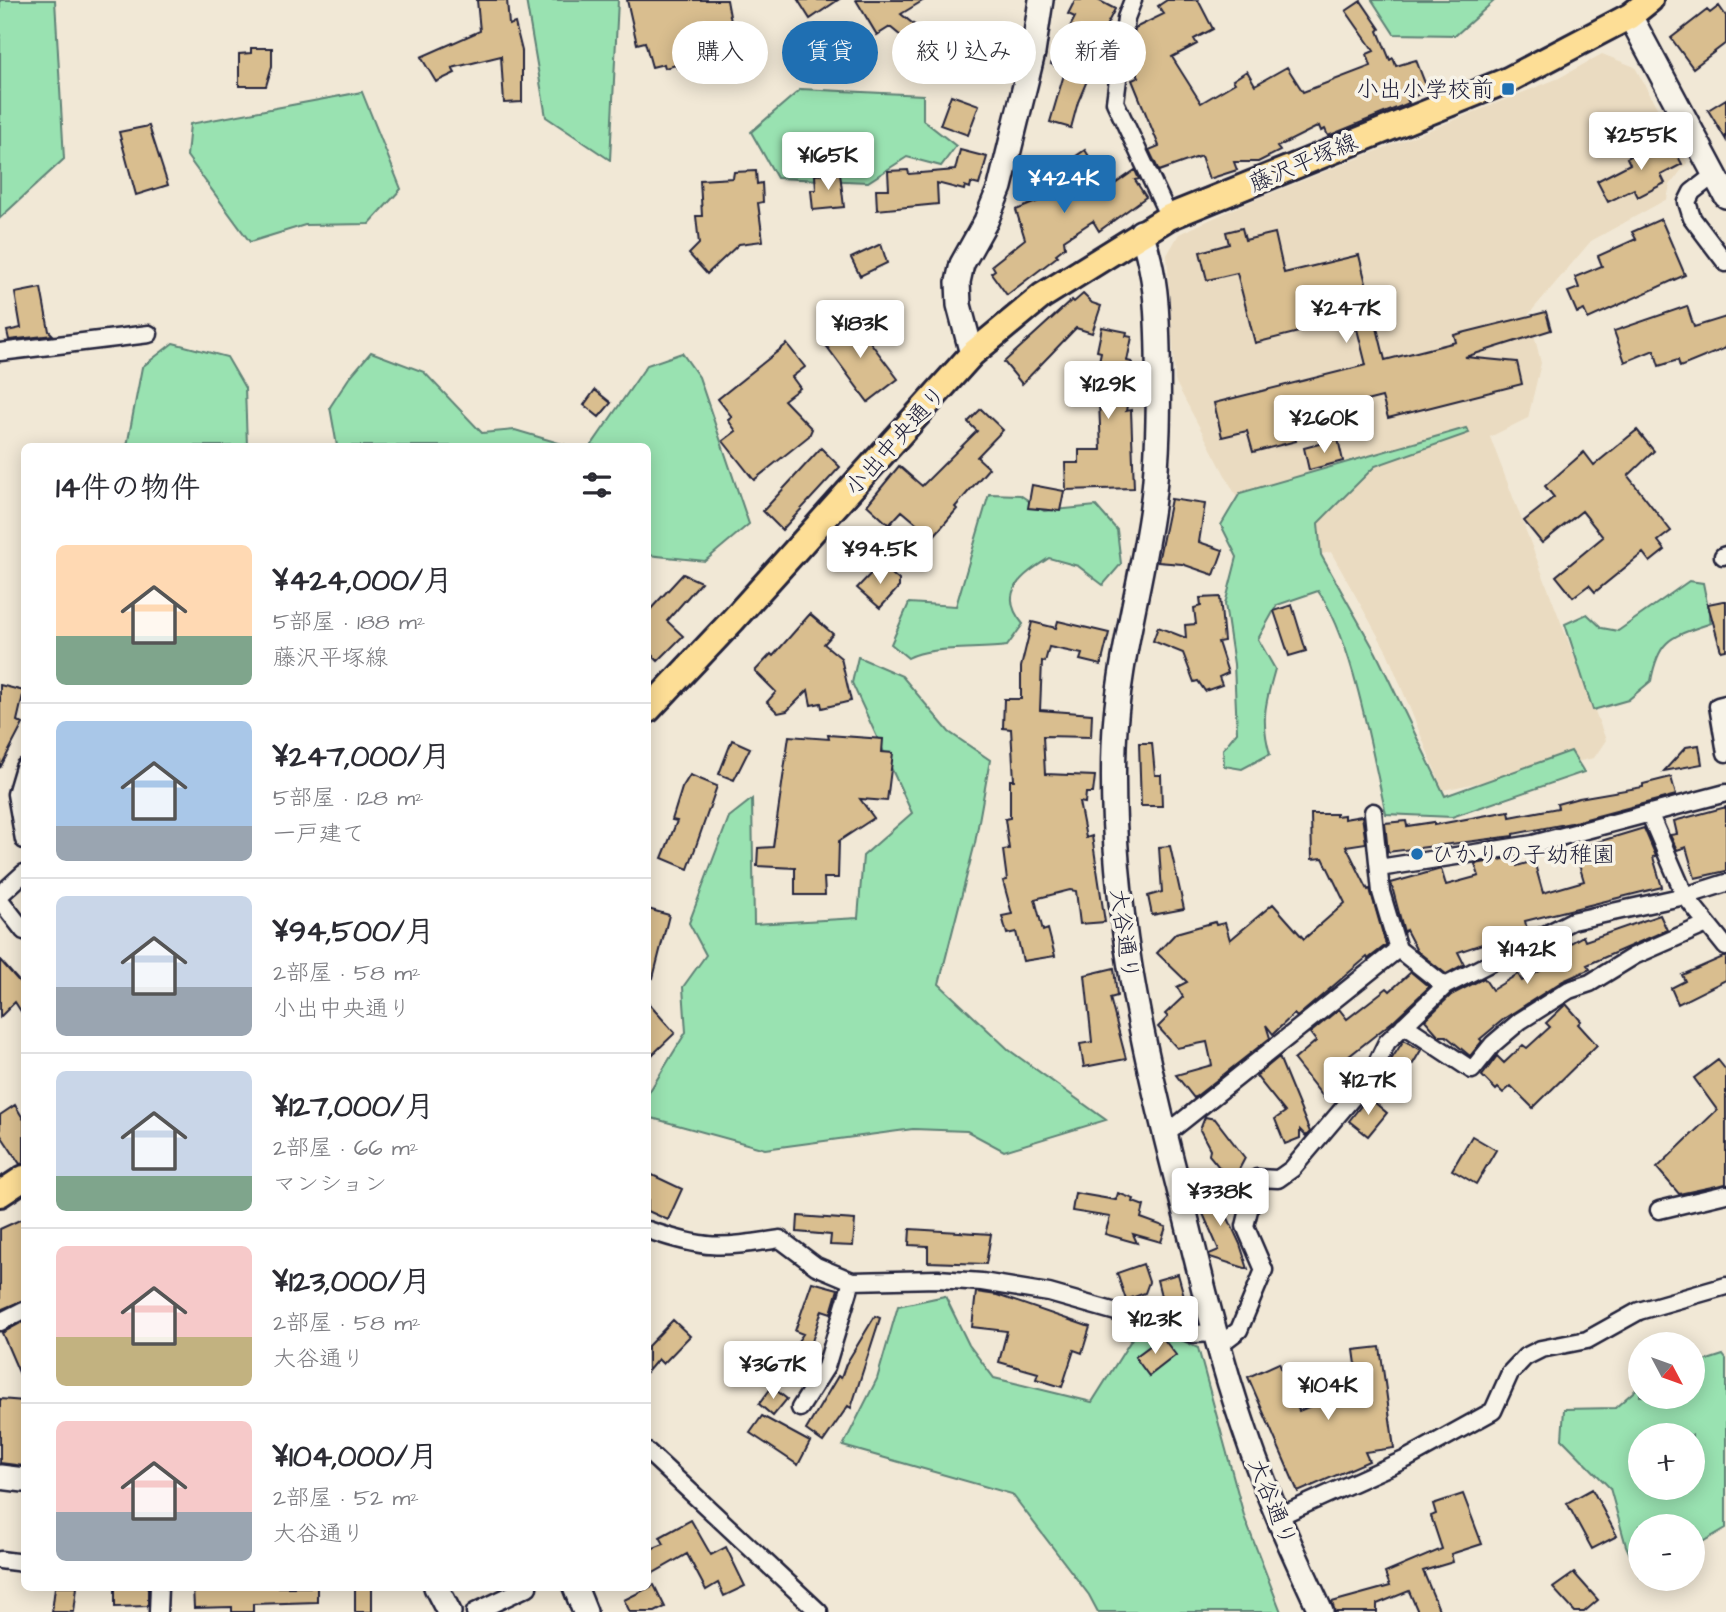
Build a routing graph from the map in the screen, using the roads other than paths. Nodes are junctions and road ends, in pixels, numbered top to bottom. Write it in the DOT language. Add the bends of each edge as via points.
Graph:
graph roads {
  1 [pos="1041,0"];
  2 [pos="1133,0"];
  3 [pos="1650,0"];
  4 [pos="1630,16"];
  5 [pos="1714,175"];
  6 [pos="1726,196"];
  7 [pos="1170,217"];
  8 [pos="1141,232"];
  9 [pos="1726,263"];
  10 [pos="149,334"];
  11 [pos="0,352"];
  12 [pos="972,354"];
  13 [pos="1726,704"];
  14 [pos="651,707"];
  15 [pos="1726,753"];
  16 [pos="21,777"];
  17 [pos="1726,793"];
  18 [pos="1373,812"];
  19 [pos="1650,815"];
  20 [pos="21,823"];
  21 [pos="1379,869"];
  22 [pos="21,876"];
  23 [pos="1726,883"];
  24 [pos="1685,896"];
  25 [pos="0,897"];
  26 [pos="1707,924"];
  27 [pos="21,927"];
  28 [pos="1726,947"];
  29 [pos="1398,950"];
  30 [pos="1445,986"];
  31 [pos="1404,1025"];
  32 [pos="1165,1135"];
  33 [pos="21,1180"];
  34 [pos="0,1194"];
  35 [pos="1726,1194"];
  36 [pos="1659,1210"];
  37 [pos="651,1231"];
  38 [pos="852,1281"];
  39 [pos="1726,1286"];
  40 [pos="21,1312"];
  41 [pos="0,1322"];
  42 [pos="1217,1339"];
  43 [pos="800,1408"];
  44 [pos="651,1455"];
  45 [pos="0,1477"];
  46 [pos="21,1480"];
  47 [pos="1277,1517"];
  48 [pos="0,1560"];
  49 [pos="21,1563"];
  50 [pos="159,1591"];
  51 [pos="438,1591"];
  52 [pos="520,1591"];
  53 [pos="577,1591"];
  54 [pos="158,1612"];
  55 [pos="449,1612"];
  56 [pos="475,1612"];
  57 [pos="585,1612"];
  58 [pos="819,1612"];
  59 [pos="1321,1612"];
  1 -- 12 [label="street" via="1033,53 1000,187 962,264 958,282"];
  2 -- 7 [label="street" via="1126,18 1115,102"];
  3 -- 4 [label="main road, 藤沢平塚線"];
  4 -- 5 [label="street"];
  4 -- 7 [label="main road, 藤沢平塚線" via="1508,80"];
  5 -- 6 [label="street"];
  5 -- 9 [label="street" via="1692,192 1687,202 1692,218"];
  7 -- 8 [label="main road, 藤沢平塚線"];
  8 -- 12 [label="main road, 藤沢平塚線" via="1042,296"];
  8 -- 32 [label="street, 大谷通り" via="1155,275 1158,417 1153,504 1118,694 1115,859 1138,1016"];
  10 -- 11 [label="street"];
  12 -- 14 [label="main road, 小出中央通り"];
  13 -- 15 [label="street" via="1718,706"];
  16 -- 20 [label="street" via="16,794"];
  17 -- 19 [label="street"];
  18 -- 21 [label="street"];
  19 -- 21 [label="street" via="1533,844"];
  19 -- 24 [label="street"];
  21 -- 29 [label="street"];
  22 -- 25 [label="street"];
  23 -- 24 [label="street"];
  24 -- 26 [label="street"];
  24 -- 30 [label="street" via="1572,921"];
  25 -- 27 [label="street"];
  26 -- 28 [label="street"];
  26 -- 31 [label="street" via="1569,990 1520,1021 1472,1070"];
  29 -- 30 [label="street"];
  29 -- 32 [label="street"];
  30 -- 31 [label="street"];
  31 -- 42 [label="street" via="1387,1042 1370,1077 1292,1170 1278,1179 1257,1178 1245,1226 1264,1270 1239,1330"];
  32 -- 42 [label="street, 大谷通り"];
  33 -- 34 [label="main road"];
  35 -- 36 [label="street"];
  37 -- 38 [label="street" via="718,1248 780,1239 816,1266"];
  38 -- 42 [label="street" via="982,1282 1049,1293"];
  38 -- 43 [label="street" via="827,1367"];
  39 -- 47 [label="street" via="1639,1311 1587,1340 1525,1357 1510,1373 1493,1410 1406,1459"];
  40 -- 41 [label="street"];
  42 -- 47 [label="street, 大谷通り"];
  44 -- 58 [label="street"];
  45 -- 46 [label="street"];
  47 -- 59 [label="street, 大谷通り"];
  48 -- 49 [label="street"];
  50 -- 54 [label="street"];
  51 -- 55 [label="street"];
  52 -- 56 [label="street"];
  53 -- 57 [label="street"];
}
